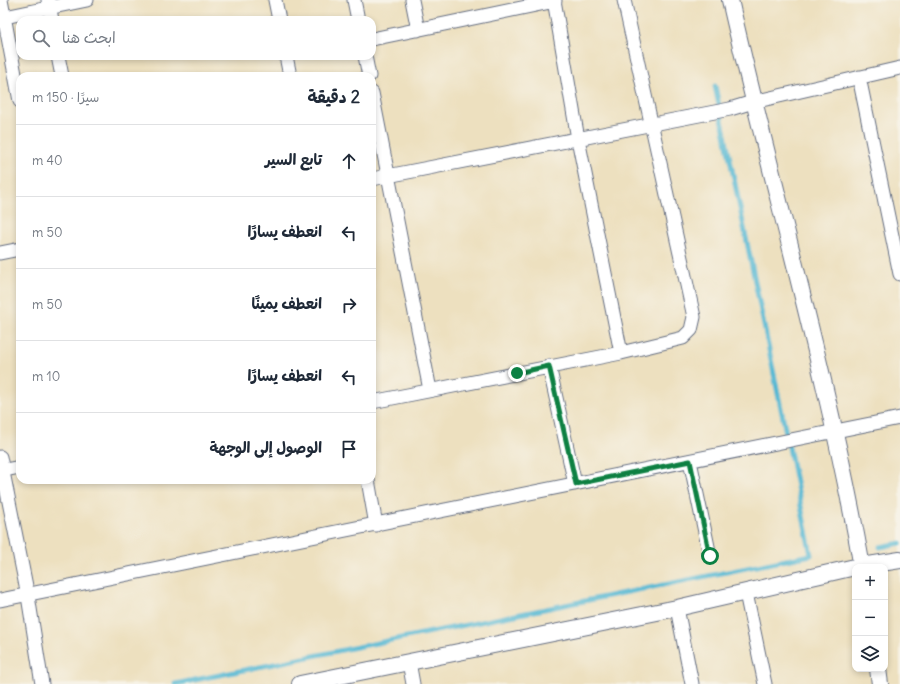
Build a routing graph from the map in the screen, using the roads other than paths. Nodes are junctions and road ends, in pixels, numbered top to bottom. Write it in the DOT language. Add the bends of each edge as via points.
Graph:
graph roads {
  1 [pos="1,0"];
  2 [pos="87,0"];
  3 [pos="275,0"];
  4 [pos="354,0"];
  5 [pos="412,0"];
  6 [pos="555,0"];
  7 [pos="624,0"];
  8 [pos="730,0"];
  9 [pos="50,9"];
  10 [pos="278,16"];
  11 [pos="357,16"];
  12 [pos="2,18"];
  13 [pos="418,30"];
  14 [pos="376,38"];
  15 [pos="59,60"];
  16 [pos="288,60"];
  17 [pos="366,60"];
  18 [pos="900,68"];
  19 [pos="61,72"];
  20 [pos="289,72"];
  21 [pos="368,72"];
  22 [pos="859,76"];
  23 [pos="16,83"];
  24 [pos="753,102"];
  25 [pos="376,114"];
  26 [pos="651,124"];
  27 [pos="578,139"];
  28 [pos="388,176"];
  29 [pos="376,178"];
  30 [pos="16,250"];
  31 [pos="0,253"];
  32 [pos="900,274"];
  33 [pos="621,353"];
  34 [pos="549,366"];
  35 [pos="430,390"];
  36 [pos="376,401"];
  37 [pos="900,418"];
  38 [pos="836,432"];
  39 [pos="0,457"];
  40 [pos="690,461"];
  41 [pos="16,468"];
  42 [pos="1,470"];
  43 [pos="369,484"];
  44 [pos="576,484"];
  45 [pos="376,525"];
  46 [pos="710,556"];
  47 [pos="900,560"];
  48 [pos="858,564"];
  49 [pos="877,564"];
  50 [pos="852,569"];
  51 [pos="746,593"];
  52 [pos="28,596"];
  53 [pos="0,600"];
  54 [pos="677,608"];
  55 [pos="409,662"];
  56 [pos="878,672"];
  57 [pos="42,684"];
  58 [pos="300,684"];
  59 [pos="413,684"];
  60 [pos="692,684"];
  61 [pos="765,684"];
  62 [pos="880,684"];
  1 -- 12 [label="street"];
  2 -- 9 [label="street"];
  3 -- 10 [label="street"];
  4 -- 11 [label="street"];
  5 -- 13 [label="street"];
  6 -- 13 [label="street"];
  6 -- 27 [label="street"];
  7 -- 26 [label="street"];
  8 -- 24 [label="street"];
  9 -- 12 [label="street"];
  12 -- 23 [label="street"];
  13 -- 14 [label="street"];
  15 -- 19 [label="street"];
  16 -- 20 [label="street"];
  17 -- 21 [label="street"];
  18 -- 22 [label="street"];
  22 -- 24 [label="street"];
  22 -- 32 [label="street"];
  24 -- 26 [label="street"];
  24 -- 38 [label="street"];
  25 -- 28 [label="street"];
  26 -- 27 [label="street"];
  26 -- 33 [label="street" via="694,317 691,330 683,338"];
  27 -- 28 [label="street"];
  27 -- 33 [label="street"];
  28 -- 29 [label="street"];
  28 -- 35 [label="street"];
  30 -- 31 [label="street"];
  33 -- 34 [label="street"];
  34 -- 35 [label="street"];
  34 -- 44 [label="street"];
  35 -- 36 [label="street"];
  37 -- 38 [label="street"];
  38 -- 40 [label="street"];
  38 -- 48 [label="street"];
  39 -- 42 [label="street"];
  40 -- 44 [label="street"];
  40 -- 46 [label="street"];
  41 -- 42 [label="street"];
  42 -- 52 [label="street"];
  43 -- 45 [label="street"];
  44 -- 45 [label="street"];
  45 -- 52 [label="street"];
  47 -- 49 [label="street"];
  50 -- 51 [label="street"];
  51 -- 54 [label="street"];
  51 -- 61 [label="street"];
  52 -- 53 [label="street"];
  52 -- 57 [label="street"];
  54 -- 55 [label="street"];
  54 -- 60 [label="street"];
  55 -- 58 [label="street"];
  55 -- 59 [label="street"];
  56 -- 62 [label="street"];
}
